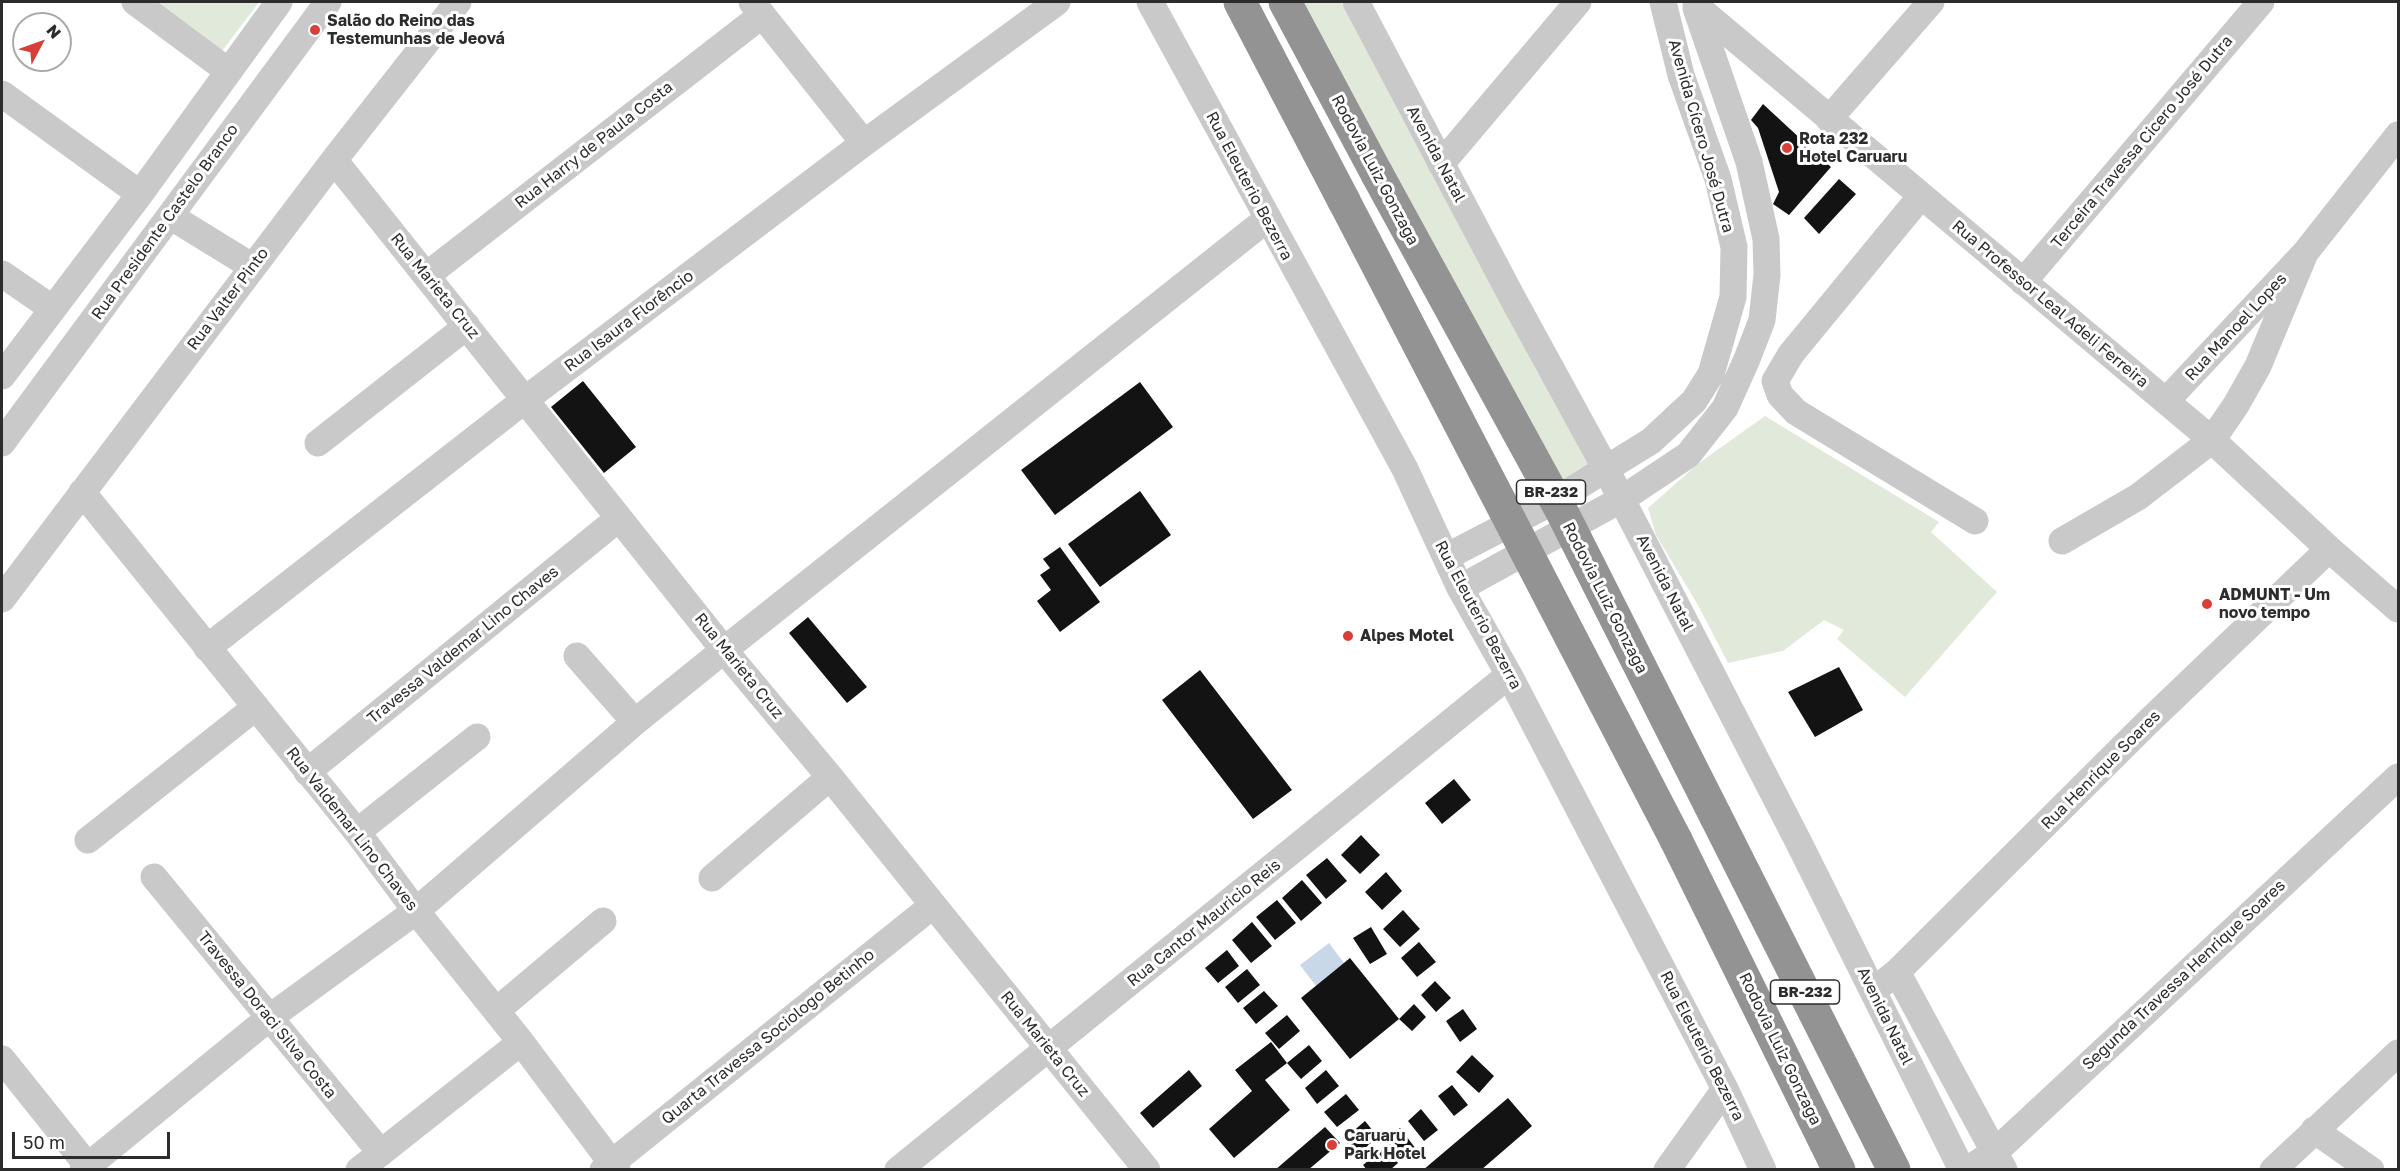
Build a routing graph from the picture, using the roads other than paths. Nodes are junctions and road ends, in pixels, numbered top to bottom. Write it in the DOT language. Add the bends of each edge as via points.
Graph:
graph roads {
  1 [pos="135,2"];
  2 [pos="279,2"];
  3 [pos="328,2"];
  4 [pos="458,2"];
  5 [pos="1058,2"];
  6 [pos="1150,2"];
  7 [pos="1240,2"];
  8 [pos="1286,2"];
  9 [pos="1356,2"];
  10 [pos="1578,2"];
  11 [pos="1663,2"];
  12 [pos="1931,2"];
  13 [pos="2261,2"];
  14 [pos="1695,4"];
  15 [pos="757,8"];
  16 [pos="228,71"];
  17 [pos="2,94"];
  18 [pos="1829,119"];
  19 [pos="182,135"];
  20 [pos="2398,135"];
  21 [pos="864,143"];
  22 [pos="213,158"];
  23 [pos="334,160"];
  24 [pos="1441,164"];
  25 [pos="140,194"];
  26 [pos="1921,196"];
  27 [pos="170,216"];
  28 [pos="1267,219"];
  29 [pos="2305,253"];
  30 [pos="253,267"];
  31 [pos="2,274"];
  32 [pos="426,275"];
  33 [pos="2023,282"];
  34 [pos="53,309"];
  35 [pos="467,326"];
  36 [pos="2,376"];
  37 [pos="526,399"];
  38 [pos="2166,401"];
  39 [pos="2212,440"];
  40 [pos="2,443"];
  41 [pos="318,443"];
  42 [pos="1606,469"];
  43 [pos="82,492"];
  44 [pos="1622,499"];
  45 [pos="619,518"];
  46 [pos="1975,521"];
  47 [pos="2062,541"];
  48 [pos="2329,549"];
  49 [pos="1446,557"];
  50 [pos="1460,588"];
  51 [pos="2,599"];
  52 [pos="2398,609"];
  53 [pos="207,648"];
  54 [pos="724,650"];
  55 [pos="577,656"];
  56 [pos="1509,675"];
  57 [pos="256,707"];
  58 [pos="635,722"];
  59 [pos="477,737"];
  60 [pos="307,772"];
  61 [pos="830,777"];
  62 [pos="2398,777"];
  63 [pos="357,832"];
  64 [pos="88,840"];
  65 [pos="154,878"];
  66 [pos="712,878"];
  67 [pos="932,906"];
  68 [pos="416,911"];
  69 [pos="603,921"];
  70 [pos="1897,972"];
  71 [pos="1873,991"];
  72 [pos="496,1011"];
  73 [pos="268,1018"];
  74 [pos="521,1042"];
  75 [pos="1048,1049"];
  76 [pos="2398,1053"];
  77 [pos="2,1059"];
  78 [pos="1725,1089"];
  79 [pos="2314,1130"];
  80 [pos="381,1153"];
  81 [pos="2000,1160"];
  82 [pos="611,1167"];
  83 [pos="87,1168"];
  84 [pos="359,1170"];
  85 [pos="898,1170"];
  86 [pos="1147,1170"];
  87 [pos="1667,1170"];
  88 [pos="1763,1170"];
  89 [pos="1839,1170"];
  90 [pos="1894,1170"];
  91 [pos="1962,1170"];
  92 [pos="1967,1170"];
  93 [pos="2273,1170"];
  94 [pos="2372,1170"];
  1 -- 16 [label="street"];
  2 -- 16 [label="street"];
  3 -- 22 [label="street, Rua Presidente Castelo Branco"];
  4 -- 23 [label="street, Rua Valter Pinto"];
  5 -- 21 [label="street, Rua Isaura Florêncio"];
  6 -- 28 [label="street, Rua Eleuterio Bezerra"];
  7 -- 89 [label="highway, Rodovia Luiz Gonzaga / BR-232, bridge" via="1676,840"];
  8 -- 90 [label="highway, Rodovia Luiz Gonzaga / BR-232, bridge" via="1561,510"];
  9 -- 24 [label="street, Avenida Natal"];
  10 -- 24 [label="street"];
  11 -- 42 [label="street, Avenida Cícero José Dutra" via="1681,75 1720,190 1734,247 1733,297 1711,374 1694,401 1651,441"];
  12 -- 18 [label="street"];
  13 -- 33 [label="street, Terceira Travessa Cicero José Dutra"];
  14 -- 18 [label="street, Rua Professor Leal Adeli Ferreira"];
  14 -- 44 [label="street, Avenida Cícero José Dutra" via="1749,162 1766,239 1762,320 1725,408 1688,455"];
  15 -- 21 [label="street"];
  15 -- 32 [label="street, Rua Harry de Paula Costa"];
  16 -- 19 [label="street"];
  17 -- 25 [label="street"];
  18 -- 26 [label="street, Rua Professor Leal Adeli Ferreira"];
  19 -- 22 [label="street"];
  19 -- 25 [label="street"];
  20 -- 29 [label="street, Rua Manoel Lopes"];
  21 -- 37 [label="street, Rua Isaura Florêncio"];
  22 -- 27 [label="street, Rua Presidente Castelo Branco"];
  23 -- 30 [label="street, Rua Valter Pinto"];
  23 -- 32 [label="street, Rua Marieta Cruz"];
  24 -- 42 [label="street, Avenida Natal"];
  25 -- 34 [label="street"];
  26 -- 33 [label="street, Rua Professor Leal Adeli Ferreira"];
  26 -- 46 [label="street" via="1791,354 1775,381 1780,395 1796,412"];
  27 -- 30 [label="street"];
  27 -- 40 [label="street, Rua Presidente Castelo Branco"];
  28 -- 49 [label="street, Rua Eleuterio Bezerra" via="1405,469"];
  28 -- 54 [label="street"];
  29 -- 38 [label="street, Rua Manoel Lopes"];
  29 -- 39 [label="street, Rua Manoel Lopes" via="2258,366"];
  30 -- 43 [label="street, Rua Valter Pinto"];
  31 -- 34 [label="street"];
  32 -- 35 [label="street, Rua Marieta Cruz"];
  33 -- 38 [label="street, Rua Professor Leal Adeli Ferreira"];
  34 -- 36 [label="street"];
  35 -- 37 [label="street, Rua Marieta Cruz"];
  35 -- 41 [label="street"];
  37 -- 45 [label="street, Rua Marieta Cruz"];
  37 -- 53 [label="street, Rua Isaura Florêncio"];
  38 -- 39 [label="street, Rua Professor Leal Adeli Ferreira"];
  39 -- 47 [label="street, Rua Manoel Lopes" via="2138,496"];
  39 -- 48 [label="street, Rua Professor Leal Adeli Ferreira"];
  42 -- 44 [label="street, Avenida Natal"];
  42 -- 49 [label="street, Avenida Cícero José Dutra"];
  43 -- 51 [label="street, Rua Valter Pinto"];
  43 -- 53 [label="street, Rua Valdemar Lino Chaves"];
  44 -- 50 [label="street, Avenida Cícero José Dutra"];
  44 -- 71 [label="street, Avenida Natal"];
  45 -- 54 [label="street, Rua Marieta Cruz"];
  45 -- 60 [label="street, Travessa Valdemar Lino Chaves"];
  48 -- 52 [label="street, Rua Professor Leal Adeli Ferreira"];
  48 -- 70 [label="street, Rua Henrique Soares"];
  49 -- 50 [label="street, Rua Eleuterio Bezerra"];
  50 -- 56 [label="street, Rua Eleuterio Bezerra"];
  53 -- 57 [label="street, Rua Valdemar Lino Chaves"];
  54 -- 58 [label="street"];
  54 -- 61 [label="street, Rua Marieta Cruz"];
  55 -- 58 [label="street"];
  56 -- 75 [label="street, Rua Cantor Mauricio Reis"];
  56 -- 78 [label="street, Rua Eleuterio Bezerra"];
  57 -- 60 [label="street, Rua Valdemar Lino Chaves"];
  57 -- 64 [label="street"];
  58 -- 68 [label="street"];
  59 -- 63 [label="street"];
  60 -- 63 [label="street, Rua Valdemar Lino Chaves"];
  61 -- 66 [label="street"];
  61 -- 67 [label="street, Rua Marieta Cruz"];
  62 -- 81 [label="street, Segunda Travessa Henrique Soares"];
  63 -- 68 [label="street, Rua Valdemar Lino Chaves"];
  65 -- 73 [label="street, Travessa Doraci Silva Costa"];
  67 -- 75 [label="street, Rua Marieta Cruz"];
  67 -- 82 [label="street, Quarta Travessa Sociologo Betinho"];
  68 -- 72 [label="street, Rua Valdemar Lino Chaves"];
  68 -- 73 [label="street"];
  69 -- 72 [label="street"];
  70 -- 71 [label="street, Rua Henrique Soares"];
  70 -- 81 [label="street"];
  71 -- 91 [label="street, Avenida Natal"];
  72 -- 74 [label="street, Rua Valdemar Lino Chaves"];
  73 -- 80 [label="street, Travessa Doraci Silva Costa"];
  73 -- 83 [label="street"];
  74 -- 80 [label="street"];
  74 -- 82 [label="street, Rua Valdemar Lino Chaves"];
  75 -- 85 [label="street, Rua Cantor Mauricio Reis"];
  75 -- 86 [label="street, Rua Marieta Cruz"];
  76 -- 79 [label="street"];
  77 -- 83 [label="street"];
  78 -- 87 [label="street"];
  78 -- 88 [label="street, Rua Eleuterio Bezerra"];
  79 -- 93 [label="street"];
  79 -- 94 [label="street"];
  80 -- 84 [label="street"];
  81 -- 92 [label="street, Segunda Travessa Henrique Soares"];
}
